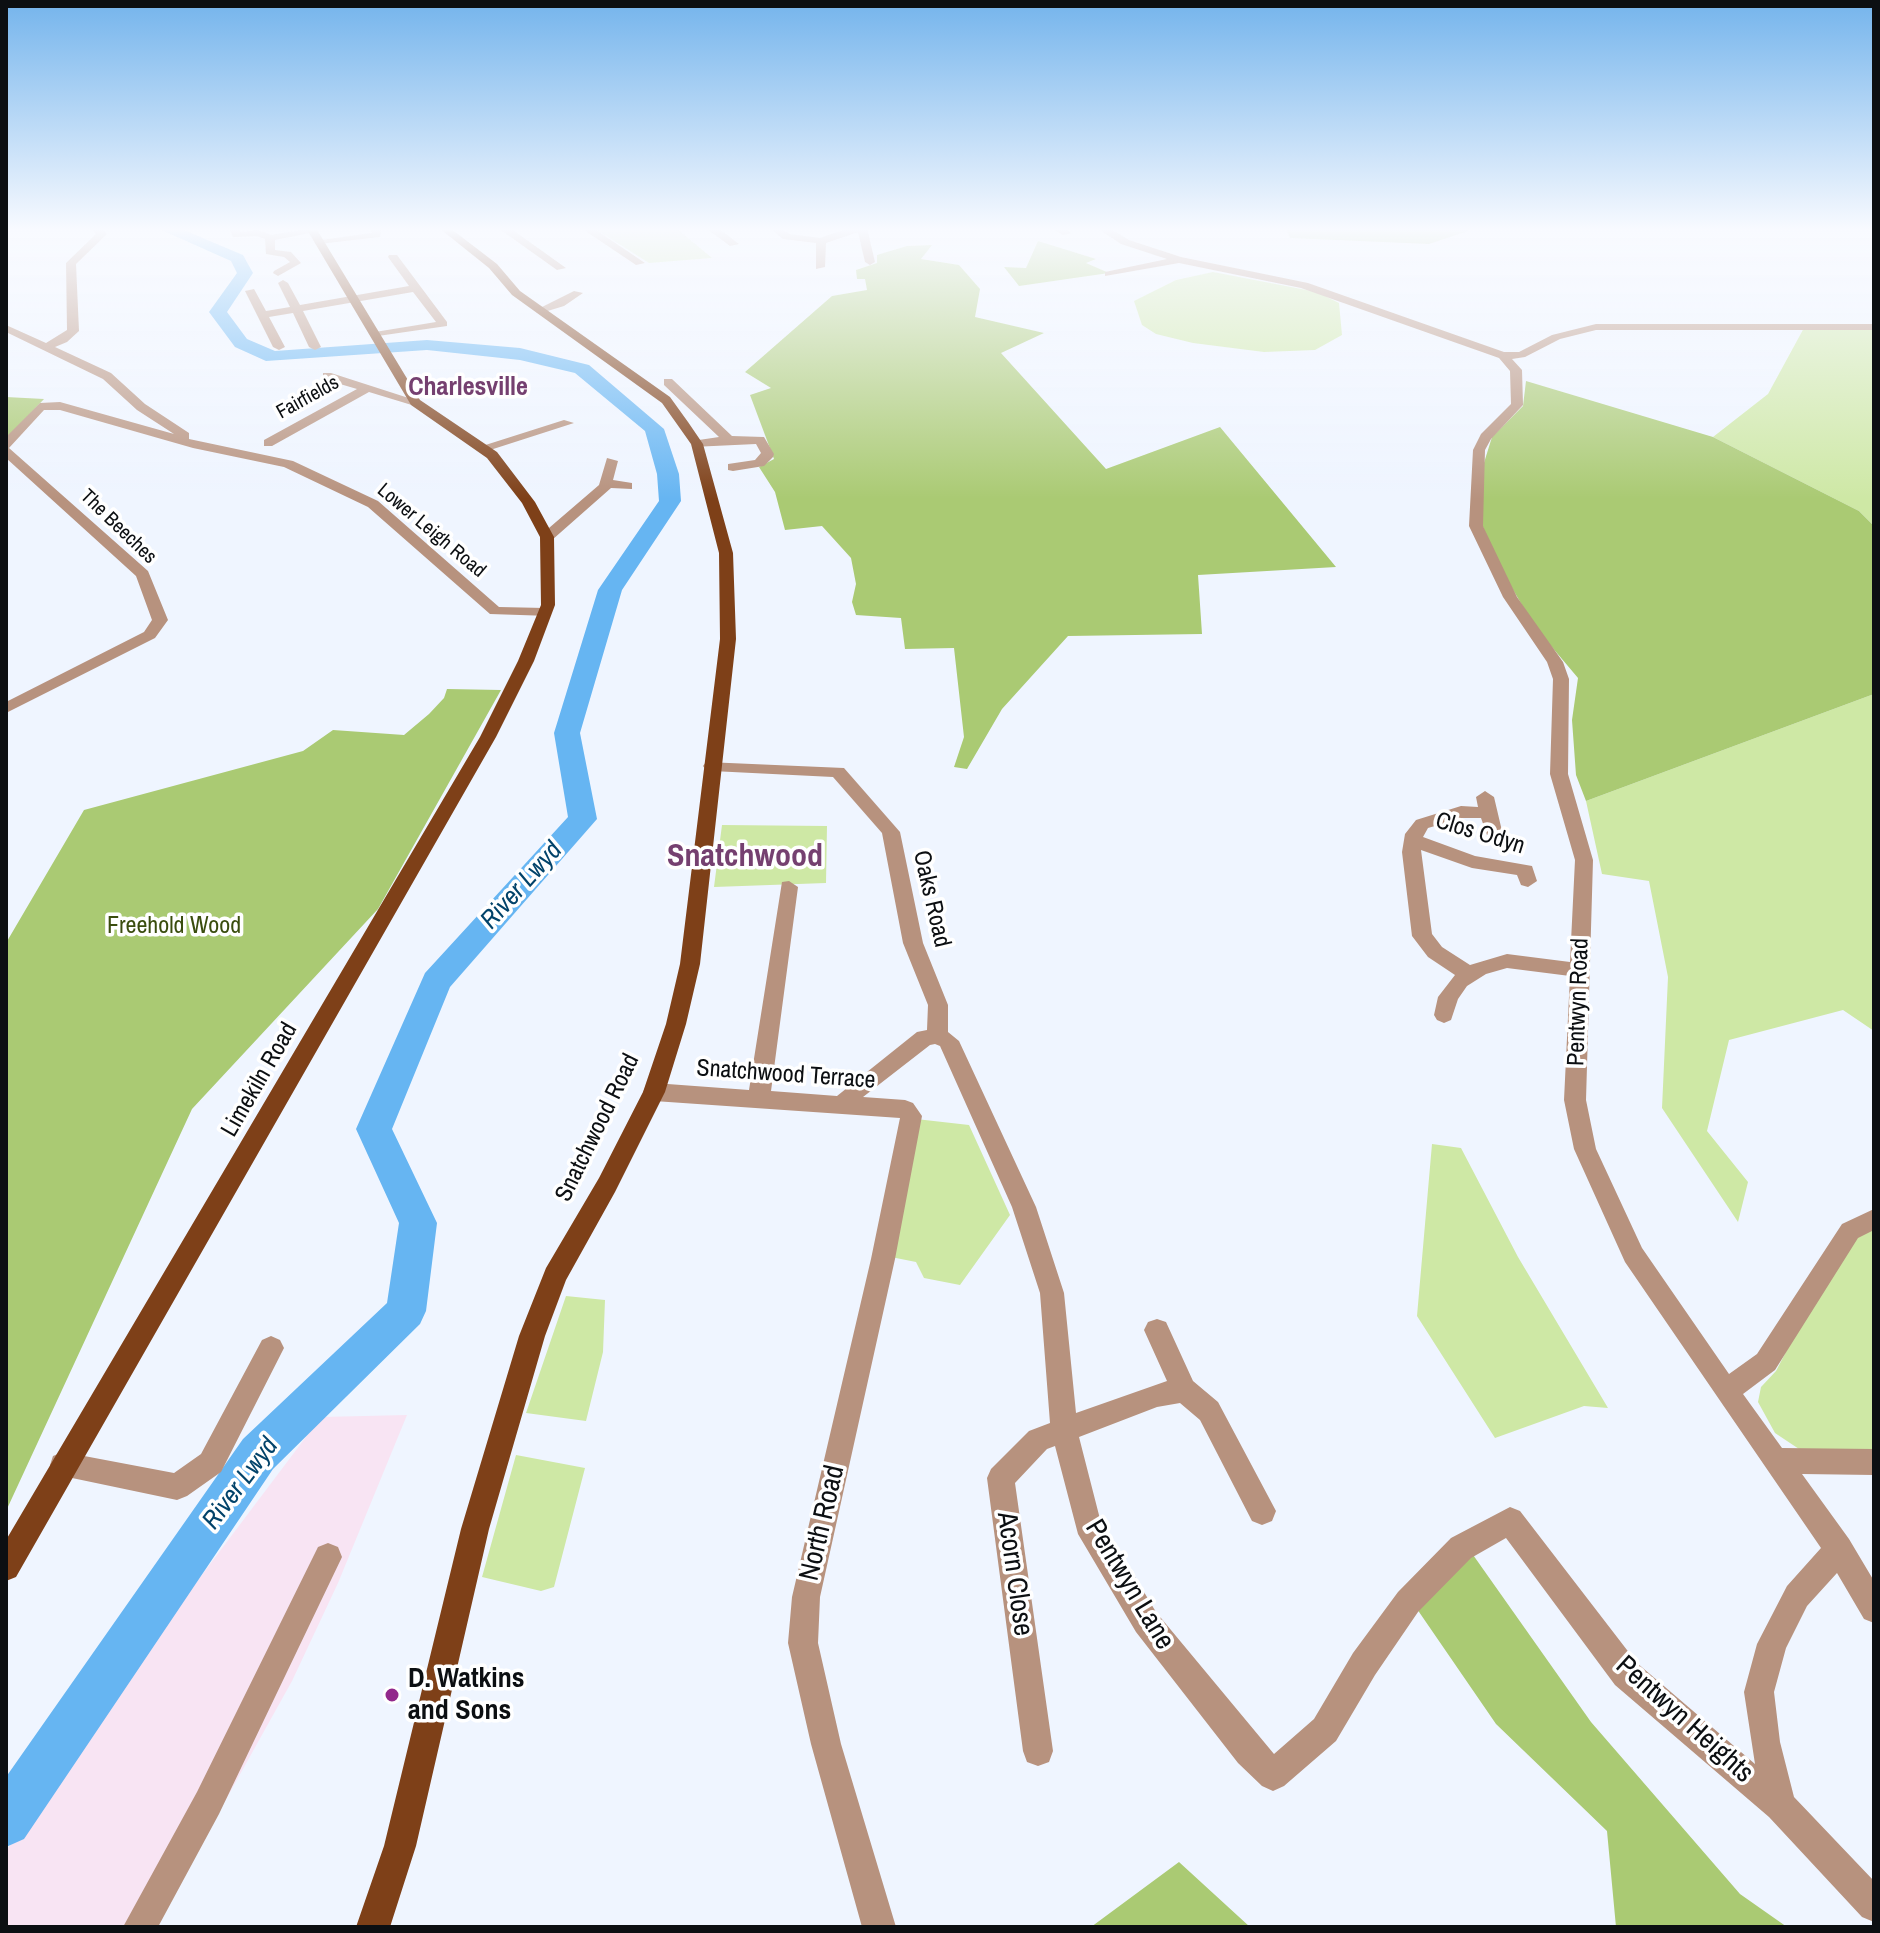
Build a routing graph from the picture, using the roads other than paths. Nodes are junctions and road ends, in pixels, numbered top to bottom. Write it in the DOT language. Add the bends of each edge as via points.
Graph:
graph roads {
  1 [pos="73,318"];
  2 [pos="265,318"];
  3 [pos="301,318"];
  4 [pos="366,318"];
  5 [pos="439,318"];
  6 [pos="552,318"];
  7 [pos="1397,318"];
  8 [pos="1874,327"];
  9 [pos="6,328"];
  10 [pos="381,344"];
  11 [pos="47,346"];
  12 [pos="279,347"];
  13 [pos="315,347"];
  14 [pos="1503,356"];
  15 [pos="327,376"];
  16 [pos="668,382"];
  17 [pos="367,388"];
  18 [pos="415,402"];
  19 [pos="568,423"];
  20 [pos="729,440"];
  21 [pos="268,443"];
  22 [pos="697,444"];
  23 [pos="198,445"];
  24 [pos="6,448"];
  25 [pos="482,448"];
  26 [pos="612,461"];
  27 [pos="733,467"];
  28 [pos="606,483"];
  29 [pos="627,486"];
  30 [pos="547,537"];
  31 [pos="545,613"];
  32 [pos="6,708"];
  33 [pos="712,766"];
  34 [pos="1489,814"];
  35 [pos="1413,840"];
  36 [pos="1528,881"];
  37 [pos="789,887"];
  38 [pos="1580,970"];
  39 [pos="1470,975"];
  40 [pos="1444,1015"];
  41 [pos="937,1036"];
  42 [pos="654,1092"];
  43 [pos="759,1098"];
  44 [pos="847,1106"];
  45 [pos="911,1116"];
  46 [pos="1874,1219"];
  47 [pos="1157,1330"];
  48 [pos="271,1348"];
  49 [pos="1184,1390"];
  50 [pos="1726,1392"];
  51 [pos="1064,1429"];
  52 [pos="1775,1461"];
  53 [pos="1874,1462"];
  54 [pos="63,1465"];
  55 [pos="1262,1511"];
  56 [pos="1510,1521"];
  57 [pos="1839,1549"];
  58 [pos="328,1557"];
  59 [pos="6,1567"];
  60 [pos="1874,1609"];
  61 [pos="1038,1751"];
  62 [pos="1780,1806"];
  63 [pos="1874,1905"];
  64 [pos="140,1927"];
  65 [pos="373,1927"];
  66 [pos="879,1927"];
  1 -- 11 [label="street" via="73,331"];
  2 -- 12 [label="street"];
  3 -- 13 [label="street"];
  4 -- 10 [label="main road"];
  5 -- 10 [label="street" via="443,324"];
  6 -- 22 [label="main road, Snatchwood Road" via="666,400"];
  7 -- 14 [label="street"];
  8 -- 14 [label="street" via="1596,327 1556,337 1521,355"];
  9 -- 11 [label="street"];
  10 -- 18 [label="main road"];
  11 -- 23 [label="street" via="107,376 141,407"];
  14 -- 38 [label="street, Pentwyn Road" via="1518,374 1517,405 1479,450 1476,526 1510,597 1561,679 1559,774 1584,860"];
  15 -- 17 [label="street"];
  16 -- 20 [label="street"];
  17 -- 18 [label="street"];
  17 -- 21 [label="street, Fairfields"];
  18 -- 25 [label="main road"];
  19 -- 25 [label="street"];
  20 -- 22 [label="street"];
  20 -- 27 [label="street" via="760,440 768,454 759,463"];
  22 -- 33 [label="main road, Snatchwood Road" via="726,553 728,639"];
  23 -- 24 [label="street, The Beeches" via="60,406 40,407"];
  23 -- 31 [label="street, Lower Leigh Road" via="288,464 373,504 495,611"];
  24 -- 32 [label="street, The Beeches" via="143,574 160,620 150,635"];
  25 -- 30 [label="main road" via="528,502"];
  26 -- 28 [label="street"];
  28 -- 29 [label="street"];
  28 -- 30 [label="street"];
  30 -- 31 [label="main road"];
  31 -- 54 [label="main road, Limekiln Road" via="466,776"];
  33 -- 41 [label="street, Oaks Road" via="838,772 891,832 913,943 938,1005"];
  33 -- 42 [label="main road, Snatchwood Road" via="690,964"];
  34 -- 35 [label="street, Clos Odyn" via="1461,812 1435,818 1422,824"];
  35 -- 36 [label="street, Clos Odyn" via="1472,862 1525,870"];
  35 -- 39 [label="street, Clos Odyn" via="1422,936 1435,952"];
  37 -- 43 [label="street"];
  38 -- 39 [label="street" via="1507,961"];
  38 -- 50 [label="street, Pentwyn Road" via="1575,1100 1585,1149 1633,1255"];
  39 -- 40 [label="street" via="1448,997"];
  41 -- 44 [label="street" via="924,1038 858,1089 847,1098"];
  41 -- 51 [label="street, Pentwyn Lane" via="948,1041 1024,1207 1048,1279"];
  42 -- 43 [label="street, Snatchwood Terrace"];
  42 -- 65 [label="main road, Snatchwood Road" via="555,1276 532,1336 475,1529 400,1846"];
  43 -- 44 [label="street, Snatchwood Terrace"];
  44 -- 45 [label="street, Snatchwood Terrace" via="905,1109"];
  45 -- 66 [label="street, North Road" via="806,1597 803,1643"];
  46 -- 50 [label="street" via="1850,1231 1766,1362"];
  47 -- 49 [label="street"];
  48 -- 54 [label="street" via="211,1463 177,1487"];
  49 -- 51 [label="street"];
  49 -- 55 [label="street" via="1209,1411"];
  50 -- 52 [label="street, Pentwyn Road"];
  51 -- 56 [label="street, Pentwyn Lane" via="1088,1524 1146,1622 1273,1775 1325,1730 1408,1602 1461,1548"];
  51 -- 61 [label="street, Acorn Close" via="1038,1440 1001,1478"];
  52 -- 53 [label="street"];
  52 -- 57 [label="street, Pentwyn Road"];
  54 -- 59 [label="main road, Limekiln Road"];
  56 -- 62 [label="street, Pentwyn Heights" via="1626,1674"];
  57 -- 60 [label="street, Pentwyn Road"];
  57 -- 62 [label="street" via="1797,1596 1772,1644 1759,1692"];
  58 -- 64 [label="street" via="208,1803"];
  62 -- 63 [label="street, Pentwyn Heights"];
}
